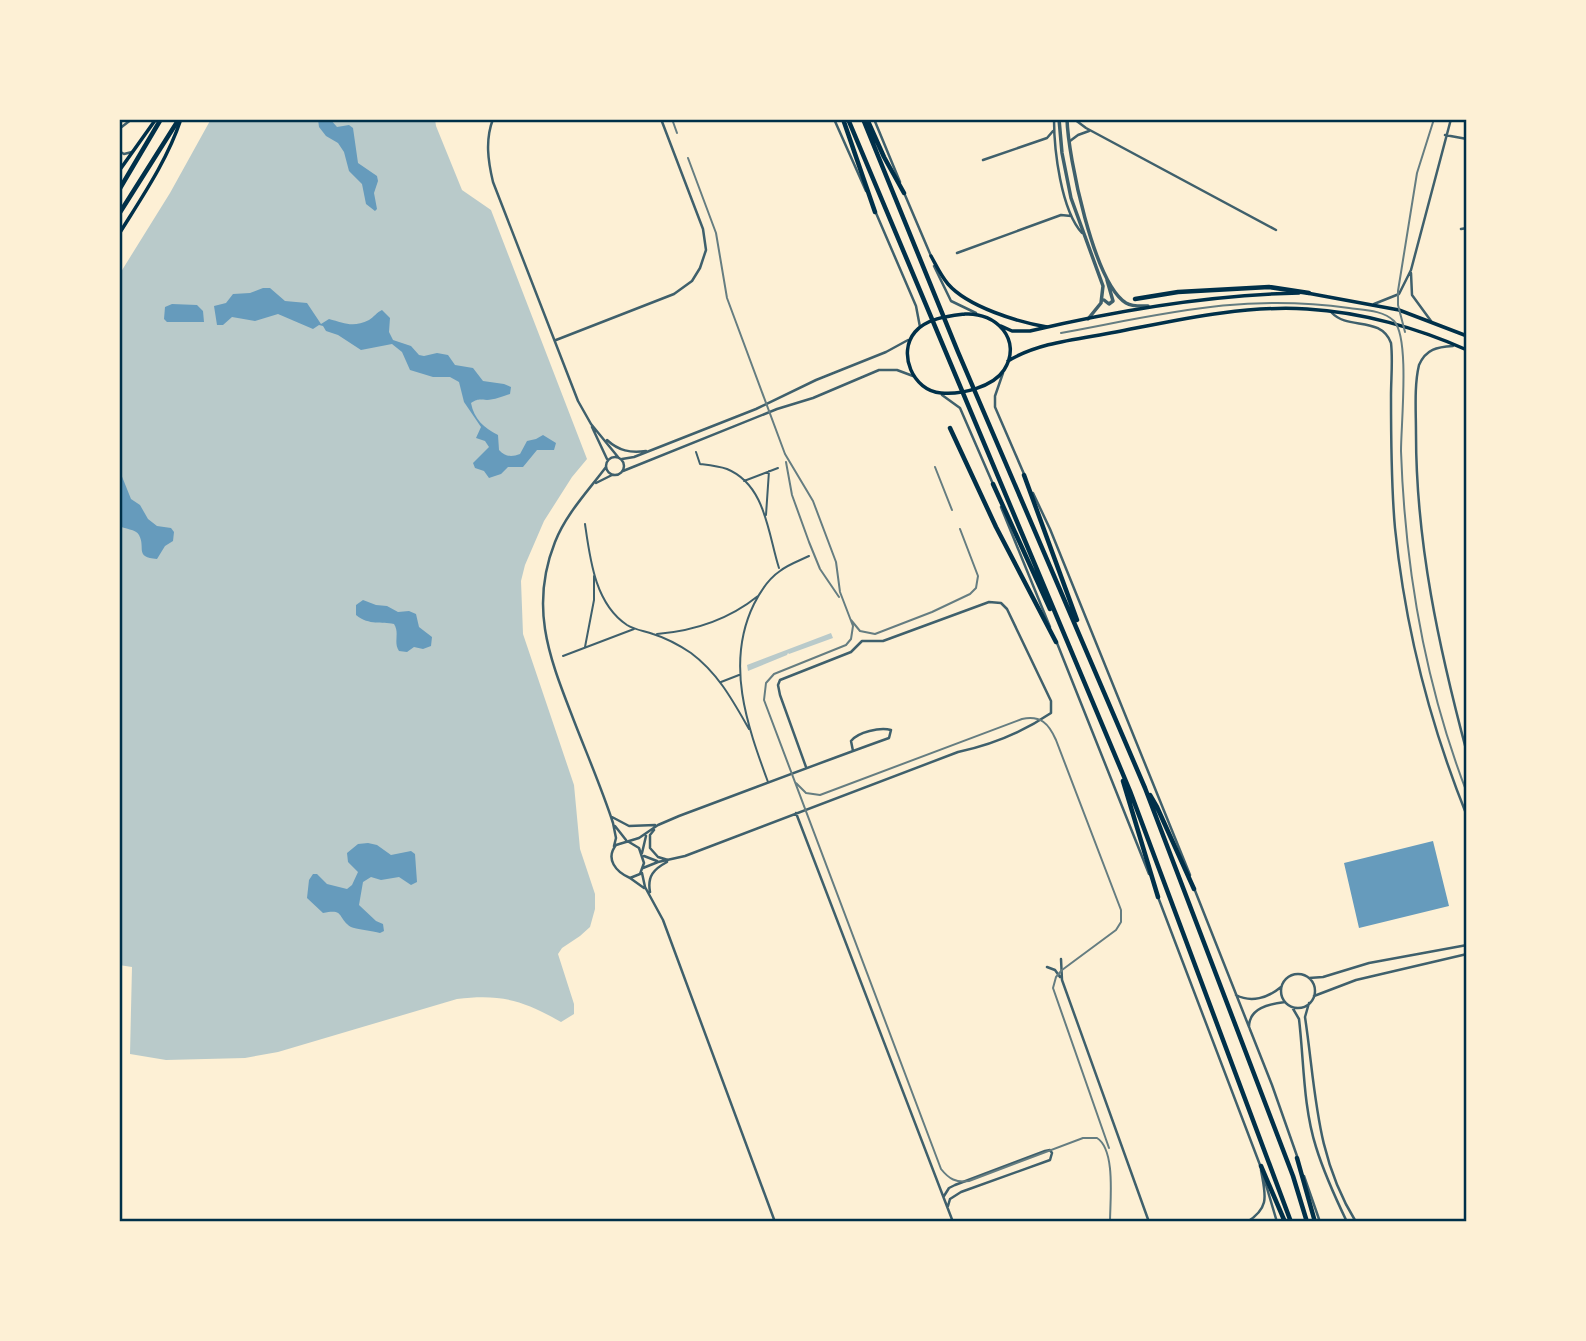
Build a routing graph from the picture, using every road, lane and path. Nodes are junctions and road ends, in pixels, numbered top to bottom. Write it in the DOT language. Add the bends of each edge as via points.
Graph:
graph roads {
  1 [pos="132,119"];
  2 [pos="159,119"];
  3 [pos="180,119"];
  4 [pos="493,119"];
  5 [pos="662,119"];
  6 [pos="834,119"];
  7 [pos="846,119"];
  8 [pos="865,119"];
  9 [pos="874,119"];
  10 [pos="1054,119"];
  11 [pos="1059,119"];
  12 [pos="1067,119"];
  13 [pos="1074,119"];
  14 [pos="1451,119"];
  15 [pos="119,129"];
  16 [pos="1054,130"];
  17 [pos="1092,130"];
  18 [pos="1446,135"];
  19 [pos="1047,138"];
  20 [pos="1467,139"];
  21 [pos="1055,142"];
  22 [pos="1069,143"];
  23 [pos="119,152"];
  24 [pos="132,152"];
  25 [pos="983,160"];
  26 [pos="119,171"];
  27 [pos="119,190"];
  28 [pos="904,193"];
  29 [pos="1068,206"];
  30 [pos="875,212"];
  31 [pos="119,214"];
  32 [pos="1061,215"];
  33 [pos="1071,216"];
  34 [pos="1467,228"];
  35 [pos="1461,229"];
  36 [pos="1276,230"];
  37 [pos="119,234"];
  38 [pos="1085,236"];
  39 [pos="957,253"];
  40 [pos="931,256"];
  41 [pos="1411,270"];
  42 [pos="1104,272"];
  43 [pos="1309,293"];
  44 [pos="1103,299"];
  45 [pos="1135,299"];
  46 [pos="1374,304"];
  47 [pos="1161,305"];
  48 [pos="975,313"];
  49 [pos="1332,313"];
  50 [pos="944,318"];
  51 [pos="1088,319"];
  52 [pos="933,321"];
  53 [pos="1431,321"];
  54 [pos="1001,326"];
  55 [pos="920,327"];
  56 [pos="1049,327"];
  57 [pos="1467,336"];
  58 [pos="911,338"];
  59 [pos="554,340"];
  60 [pos="1457,345"];
  61 [pos="1467,350"];
  62 [pos="1008,361"];
  63 [pos="1003,372"];
  64 [pos="913,376"];
  65 [pos="974,388"];
  66 [pos="963,391"];
  67 [pos="940,393"];
  68 [pos="591,424"];
  69 [pos="950,428"];
  70 [pos="601,435"];
  71 [pos="649,451"];
  72 [pos="696,452"];
  73 [pos="620,458"];
  74 [pos="608,460"];
  75 [pos="606,467"];
  76 [pos="778,468"];
  77 [pos="623,471"];
  78 [pos="769,471"];
  79 [pos="613,475"];
  80 [pos="1024,475"];
  81 [pos="743,481"];
  82 [pos="593,484"];
  83 [pos="993,484"];
  84 [pos="766,516"];
  85 [pos="585,524"];
  86 [pos="809,556"];
  87 [pos="780,570"];
  88 [pos="594,575"];
  89 [pos="758,595"];
  90 [pos="635,628"];
  91 [pos="655,634"];
  92 [pos="1081,637"];
  93 [pos="1056,642"];
  94 [pos="1069,643"];
  95 [pos="584,648"];
  96 [pos="563,656"];
  97 [pos="740,674"];
  98 [pos="720,682"];
  99 [pos="750,729"];
  100 [pos="853,751"];
  101 [pos="1467,753"];
  102 [pos="1115,754"];
  103 [pos="806,767"];
  104 [pos="768,782"];
  105 [pos="1145,788"];
  106 [pos="796,813"];
  107 [pos="611,816"];
  108 [pos="1467,816"];
  109 [pos="614,823"];
  110 [pos="659,825"];
  111 [pos="648,833"];
  112 [pos="628,842"];
  113 [pos="613,847"];
  114 [pos="642,854"];
  115 [pos="671,860"];
  116 [pos="661,862"];
  117 [pos="643,869"];
  118 [pos="630,878"];
  119 [pos="1194,889"];
  120 [pos="651,895"];
  121 [pos="1158,897"];
  122 [pos="1467,945"];
  123 [pos="1467,954"];
  124 [pos="1061,959"];
  125 [pos="1047,967"];
  126 [pos="1309,978"];
  127 [pos="1062,980"];
  128 [pos="1281,987"];
  129 [pos="1236,995"];
  130 [pos="1314,996"];
  131 [pos="1285,1002"];
  132 [pos="1309,1003"];
  133 [pos="1292,1007"];
  134 [pos="1249,1030"];
  135 [pos="1297,1158"];
  136 [pos="1261,1166"];
  137 [pos="937,1182"];
  138 [pos="949,1188"];
  139 [pos="943,1198"];
  140 [pos="948,1210"];
  141 [pos="775,1222"];
  142 [pos="953,1222"];
  143 [pos="1149,1222"];
  144 [pos="1247,1222"];
  145 [pos="1277,1222"];
  146 [pos="1285,1222"];
  147 [pos="1291,1222"];
  148 [pos="1307,1222"];
  149 [pos="1318,1222"];
  150 [pos="1347,1222"];
  151 [pos="1356,1222"];
  1 -- 15 [label="street"];
  2 -- 24 [label="main road"];
  2 -- 27 [label="main road"];
  3 -- 31 [label="main road"];
  3 -- 37 [label="main road" via="163,162"];
  4 -- 59 [label="street" via="488,139 493,182"];
  5 -- 59 [label="street" via="703,229 706,250 700,268 674,295"];
  6 -- 30 [label="street"];
  7 -- 30 [label="main road"];
  7 -- 52 [label="main road"];
  8 -- 28 [label="main road"];
  8 -- 50 [label="main road"];
  9 -- 28 [label="street"];
  10 -- 16 [label="street"];
  11 -- 38 [label="street" via="1065,171"];
  12 -- 22 [label="street"];
  13 -- 17 [label="street"];
  14 -- 18 [label="street"];
  16 -- 19 [label="street"];
  16 -- 21 [label="street"];
  17 -- 22 [label="street"];
  17 -- 36 [label="street"];
  18 -- 20 [label="street"];
  18 -- 41 [label="street"];
  19 -- 21 [label="street"];
  19 -- 25 [label="street"];
  21 -- 29 [label="street"];
  22 -- 42 [label="street" via="1079,197"];
  23 -- 24 [label="street"];
  24 -- 26 [label="main road"];
  28 -- 40 [label="street"];
  29 -- 32 [label="street"];
  29 -- 33 [label="street"];
  30 -- 55 [label="street" via="916,306"];
  32 -- 33 [label="street"];
  32 -- 39 [label="street"];
  33 -- 38 [label="street"];
  34 -- 35 [label="street"];
  38 -- 44 [label="street"];
  40 -- 48 [label="street" via="951,301"];
  40 -- 56 [label="main road" via="948,285 963,297 1026,323"];
  41 -- 46 [label="street" via="1399,294"];
  41 -- 53 [label="street" via="1412,295"];
  42 -- 44 [label="street" via="1113,301 1109,304"];
  42 -- 47 [label="street" via="1125,302"];
  43 -- 45 [label="main road" via="1257,287"];
  43 -- 46 [label="main road"];
  43 -- 47 [label="main road" via="1226,296"];
  44 -- 51 [label="street"];
  46 -- 53 [label="main road"];
  47 -- 51 [label="main road"];
  48 -- 50 [label="main road"];
  48 -- 54 [label="main road"];
  49 -- 60 [label="main road" via="1396,325"];
  49 -- 62 [label="main road" via="1307,309 1214,314 1033,348"];
  49 -- 108 [label="street" via="1380,329 1391,343 1394,503 1404,591 1428,705"];
  50 -- 52 [label="main road"];
  50 -- 65 [label="main road"];
  51 -- 56 [label="main road"];
  52 -- 55 [label="main road"];
  52 -- 66 [label="main road"];
  53 -- 57 [label="main road"];
  54 -- 56 [label="main road" via="1022,332"];
  54 -- 62 [label="main road" via="1009,343"];
  55 -- 58 [label="main road"];
  58 -- 64 [label="main road" via="908,357"];
  58 -- 71 [label="street" via="756,409"];
  59 -- 68 [label="street"];
  60 -- 61 [label="main road"];
  60 -- 101 [label="street" via="1431,349 1419,365 1416,460 1437,636"];
  62 -- 63 [label="main road"];
  63 -- 65 [label="main road"];
  63 -- 80 [label="street" via="995,407"];
  64 -- 67 [label="main road" via="925,388"];
  64 -- 77 [label="street" via="879,370"];
  65 -- 66 [label="main road"];
  65 -- 92 [label="main road"];
  66 -- 67 [label="main road"];
  66 -- 94 [label="main road"];
  67 -- 83 [label="street" via="960,408"];
  68 -- 70 [label="street"];
  68 -- 74 [label="street"];
  69 -- 93 [label="main road"];
  70 -- 71 [label="street" via="622,450"];
  70 -- 73 [label="street"];
  71 -- 73 [label="street"];
  72 -- 81 [label="street" via="700,464 725,468"];
  73 -- 74 [label="street"];
  73 -- 77 [label="street"];
  74 -- 75 [label="street"];
  75 -- 79 [label="street"];
  75 -- 82 [label="street"];
  76 -- 78 [label="street"];
  77 -- 79 [label="street"];
  78 -- 81 [label="street"];
  78 -- 84 [label="street"];
  79 -- 82 [label="street"];
  80 -- 92 [label="main road"];
  80 -- 119 [label="street" via="1050,529"];
  81 -- 84 [label="street"];
  82 -- 107 [label="street" via="555,541 544,576 543,623 551,661"];
  83 -- 93 [label="street"];
  83 -- 94 [label="main road"];
  84 -- 87 [label="street"];
  85 -- 88 [label="street"];
  86 -- 87 [label="street"];
  87 -- 89 [label="street"];
  88 -- 90 [label="street" via="614,614"];
  88 -- 95 [label="street"];
  89 -- 91 [label="street" via="710,624"];
  89 -- 97 [label="street" via="741,640"];
  90 -- 91 [label="street"];
  90 -- 95 [label="street"];
  91 -- 98 [label="street" via="692,654"];
  92 -- 105 [label="main road"];
  93 -- 121 [label="street"];
  94 -- 102 [label="main road"];
  95 -- 96 [label="street"];
  97 -- 98 [label="street"];
  97 -- 99 [label="street"];
  98 -- 99 [label="street"];
  99 -- 104 [label="street"];
  100 -- 100 [label="street" via="889,738 892,732 887,728 858,734 851,741"];
  100 -- 103 [label="street"];
  102 -- 121 [label="main road"];
  102 -- 147 [label="main road"];
  103 -- 104 [label="street"];
  103 -- 106 [label="street" via="780,695 780,680 851,652 862,641 883,641 989,602 1007,609 1051,701 1051,713 1020,732"];
  104 -- 110 [label="street"];
  105 -- 119 [label="main road"];
  105 -- 148 [label="main road"];
  106 -- 115 [label="street"];
  106 -- 137 [label="street"];
  107 -- 109 [label="street"];
  107 -- 110 [label="street" via="629,826"];
  109 -- 112 [label="street"];
  109 -- 113 [label="street"];
  110 -- 111 [label="street"];
  110 -- 115 [label="street" via="650,835 650,848 658,857"];
  111 -- 112 [label="street"];
  111 -- 114 [label="street"];
  112 -- 113 [label="street"];
  112 -- 114 [label="street"];
  113 -- 118 [label="street" via="615,868"];
  114 -- 116 [label="street"];
  114 -- 117 [label="street"];
  115 -- 116 [label="street"];
  115 -- 120 [label="street" via="654,870 649,882"];
  116 -- 117 [label="street"];
  117 -- 118 [label="street"];
  117 -- 120 [label="street"];
  118 -- 120 [label="street"];
  119 -- 129 [label="street"];
  120 -- 141 [label="street"];
  121 -- 136 [label="street"];
  122 -- 126 [label="street"];
  123 -- 130 [label="street" via="1367,977"];
  124 -- 127 [label="street"];
  125 -- 127 [label="street"];
  126 -- 128 [label="street" via="1290,975"];
  126 -- 130 [label="street"];
  127 -- 143 [label="street"];
  128 -- 129 [label="street" via="1254,1000"];
  128 -- 131 [label="street"];
  129 -- 134 [label="street"];
  130 -- 132 [label="street"];
  131 -- 133 [label="street"];
  131 -- 134 [label="street" via="1256,1011"];
  132 -- 133 [label="street"];
  132 -- 151 [label="street" via="1305,1017 1319,1130"];
  133 -- 150 [label="street" via="1299,1019 1315,1146"];
  134 -- 135 [label="street"];
  135 -- 149 [label="main road"];
  136 -- 144 [label="street" via="1265,1201"];
  136 -- 145 [label="street"];
  136 -- 146 [label="main road"];
  137 -- 138 [label="street"];
  137 -- 139 [label="street"];
  138 -- 139 [label="street"];
  138 -- 140 [label="street" via="1051,1150 1050,1160 953,1196"];
  139 -- 140 [label="street"];
  140 -- 142 [label="street"];
}
